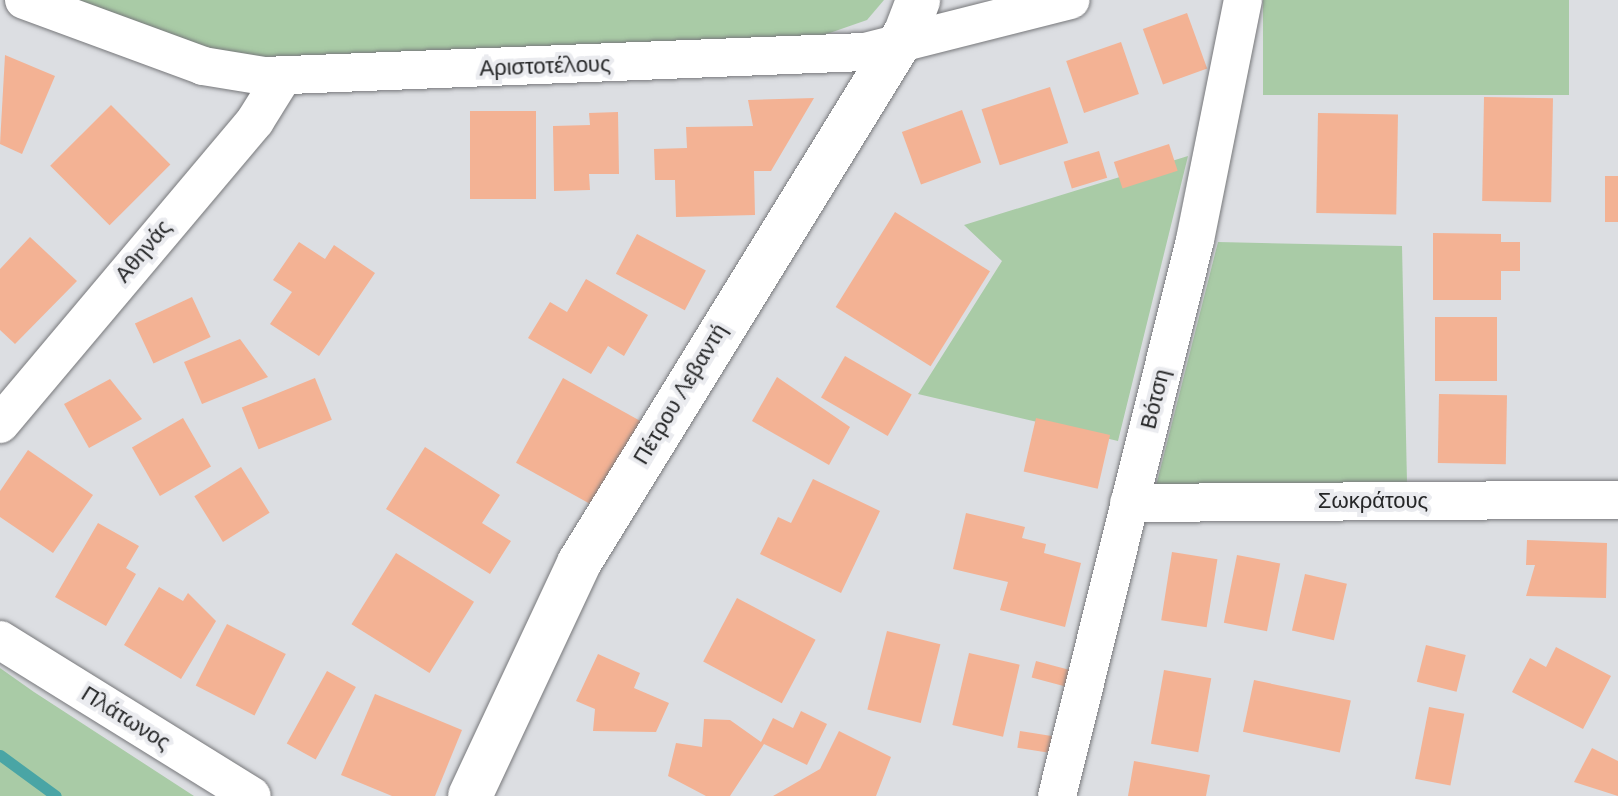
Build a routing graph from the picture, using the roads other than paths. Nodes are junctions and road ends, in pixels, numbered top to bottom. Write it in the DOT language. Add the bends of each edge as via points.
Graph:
graph roads {
  1 [pos="24,0"];
  2 [pos="1071,0"];
  3 [pos="1243,0"];
  4 [pos="922,3"];
  5 [pos="897,48"];
  6 [pos="283,76"];
  7 [pos="0,424"];
  8 [pos="1618,500"];
  9 [pos="1129,503"];
  10 [pos="0,640"];
  11 [pos="252,796"];
  12 [pos="470,796"];
  13 [pos="1057,796"];
  1 -- 6 [label="street, Αριστοτέλους" via="203,66"];
  2 -- 5 [label="street, Αριστοτέλους"];
  3 -- 9 [label="street, Βότση" via="1221,125"];
  4 -- 5 [label="street, Πέτρου Λεβαντή"];
  5 -- 6 [label="street, Αριστοτέλους"];
  5 -- 12 [label="street, Πέτρου Λεβαντή" via="579,563"];
  6 -- 7 [label="street, Αθηνάς" via="255,121"];
  8 -- 9 [label="street, Σωκράτους"];
  9 -- 13 [label="street, Βότση"];
  10 -- 11 [label="street, Πλάτωνος"];
}
